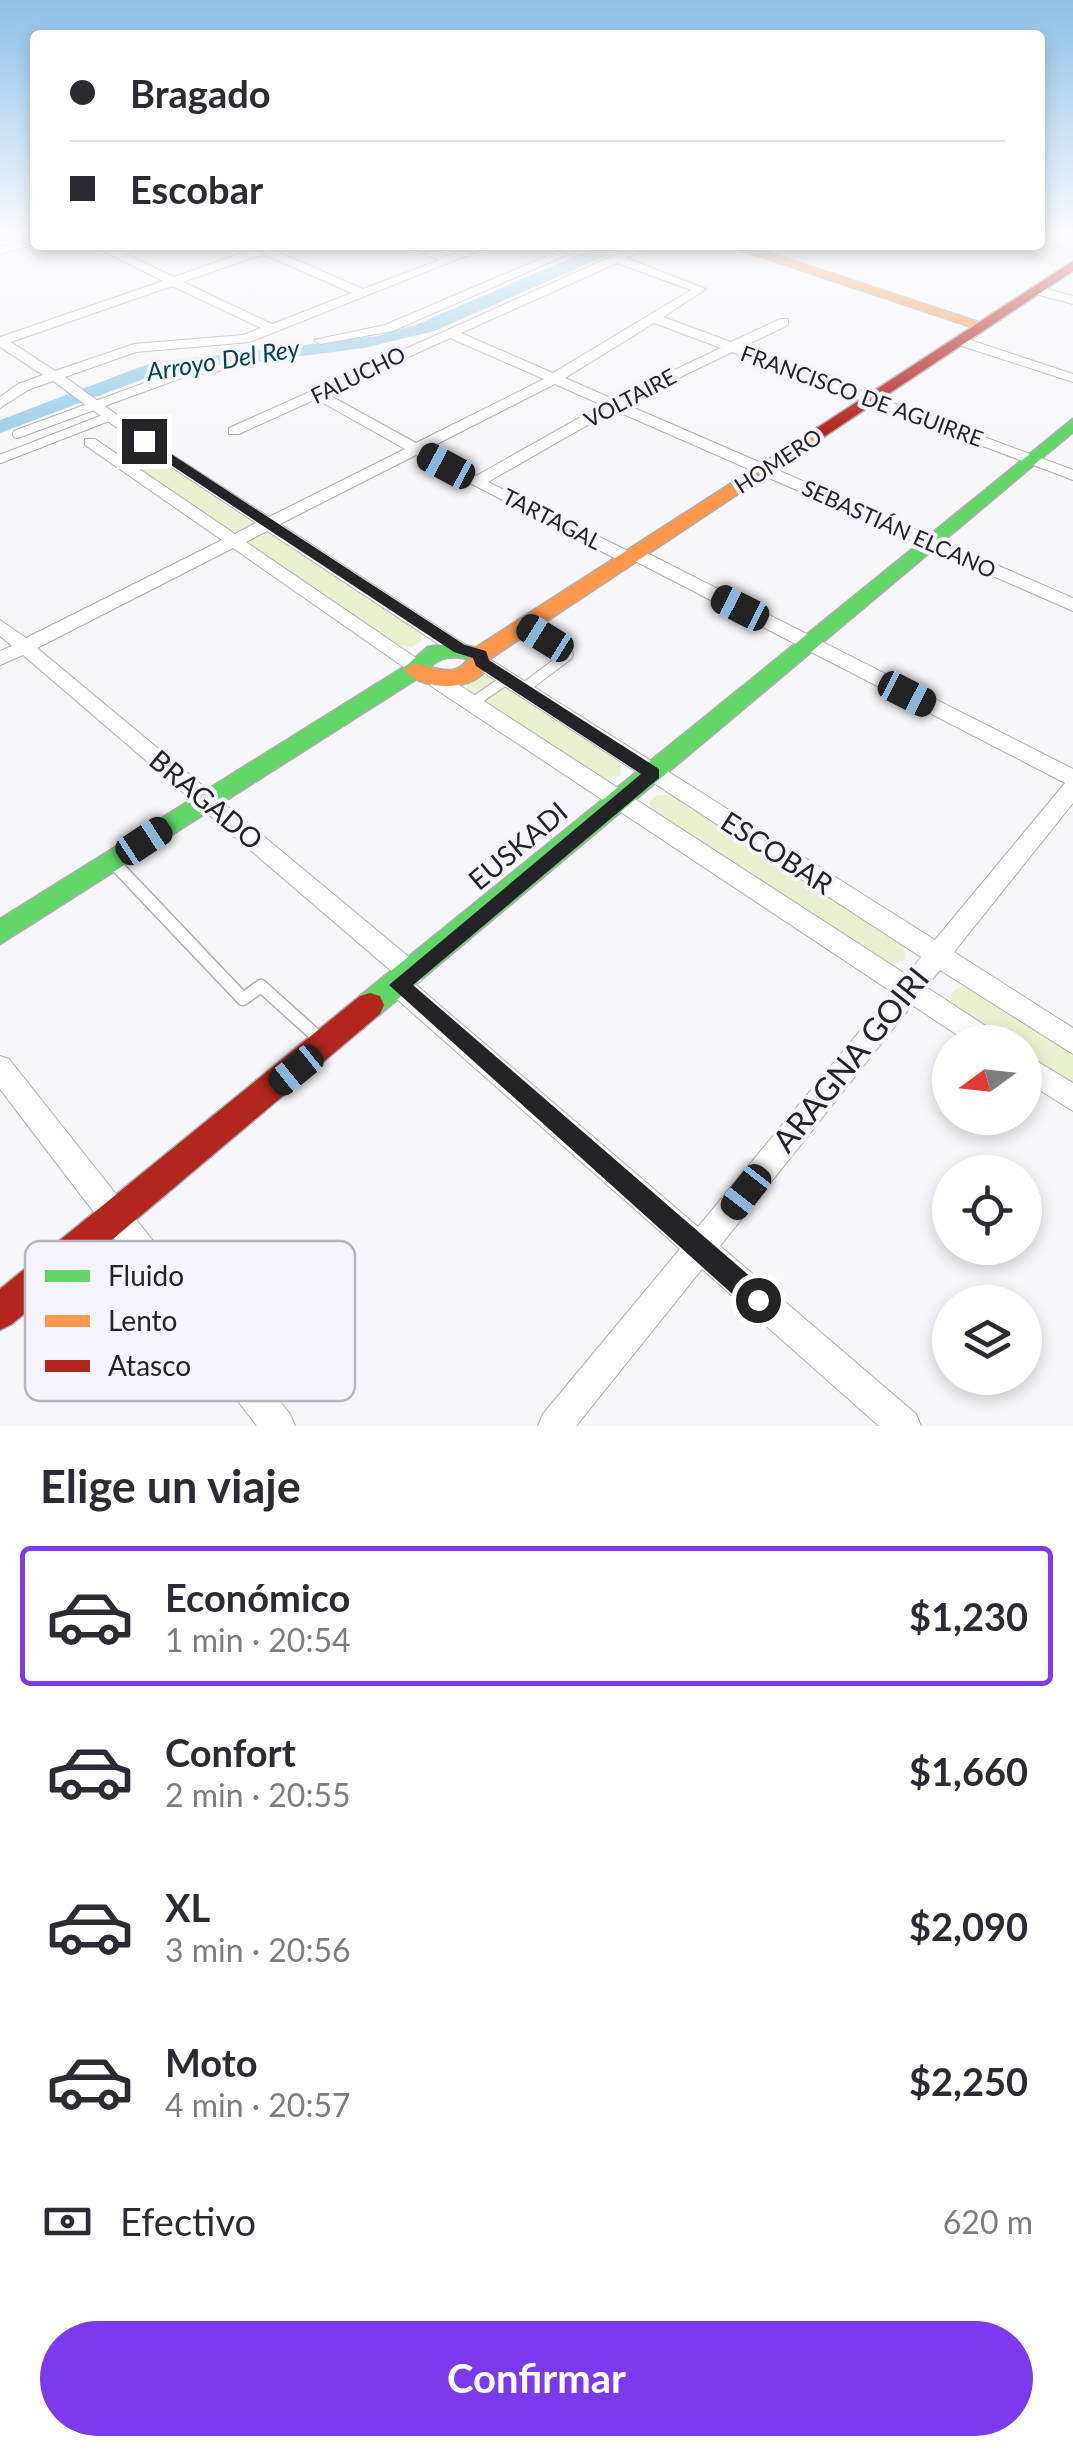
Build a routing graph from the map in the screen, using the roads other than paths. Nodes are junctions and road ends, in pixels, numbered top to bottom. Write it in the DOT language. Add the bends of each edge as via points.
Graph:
graph roads {
  1 [pos="125,298"];
  2 [pos="207,298"];
  3 [pos="346,298"];
  4 [pos="460,298"];
  5 [pos="528,298"];
  6 [pos="686,298"];
  7 [pos="895,298"];
  8 [pos="1025,298"];
  9 [pos="651,318"];
  10 [pos="784,322"];
  11 [pos="983,326"];
  12 [pos="270,328"];
  13 [pos="450,333"];
  14 [pos="320,340"];
  15 [pos="962,340"];
  16 [pos="0,341"];
  17 [pos="731,348"];
  18 [pos="224,367"];
  19 [pos="554,378"];
  20 [pos="1073,378"];
  21 [pos="58,380"];
  22 [pos="316,394"];
  23 [pos="872,399"];
  24 [pos="0,404"];
  25 [pos="95,404"];
  26 [pos="614,404"];
  27 [pos="117,421"];
  28 [pos="1073,424"];
  29 [pos="234,431"];
  30 [pos="16,434"];
  31 [pos="90,442"];
  32 [pos="420,448"];
  33 [pos="166,457"];
  34 [pos="0,459"];
  35 [pos="1031,459"];
  36 [pos="132,467"];
  37 [pos="764,470"];
  38 [pos="1073,475"];
  39 [pos="479,481"];
  40 [pos="270,523"];
  41 [pos="231,542"];
  42 [pos="929,543"];
  43 [pos="633,557"];
  44 [pos="1073,605"];
  45 [pos="0,626"];
  46 [pos="526,626"];
  47 [pos="808,643"];
  48 [pos="24,647"];
  49 [pos="474,655"];
  50 [pos="0,659"];
  51 [pos="415,668"];
  52 [pos="438,681"];
  53 [pos="515,684"];
  54 [pos="472,704"];
  55 [pos="653,774"];
  56 [pos="1073,778"];
  57 [pos="1073,788"];
  58 [pos="206,800"];
  59 [pos="619,801"];
  60 [pos="113,861"];
  61 [pos="0,933"];
  62 [pos="935,954"];
  63 [pos="405,979"];
  64 [pos="906,988"];
  65 [pos="962,1025"];
  66 [pos="1073,1042"];
  67 [pos="326,1045"];
  68 [pos="0,1068"];
  69 [pos="1042,1077"];
  70 [pos="1073,1098"];
  71 [pos="116,1215"];
  72 [pos="85,1241"];
  73 [pos="136,1241"];
  74 [pos="700,1250"];
  75 [pos="25,1291"];
  76 [pos="0,1312"];
  77 [pos="259,1401"];
  78 [pos="278,1426"];
  79 [pos="555,1426"];
  80 [pos="904,1426"];
  1 -- 16 [label="street"];
  2 -- 12 [label="street"];
  3 -- 12 [label="street"];
  4 -- 14 [label="street" via="388,328"];
  5 -- 13 [label="street, FALUCHO"];
  6 -- 9 [label="street"];
  7 -- 11 [label="street"];
  8 -- 11 [label="street, HOMERO"];
  9 -- 17 [label="street, FRANCISCO DE AGUIRRE"];
  9 -- 19 [label="street"];
  10 -- 17 [label="street, VOLTAIRE"];
  11 -- 15 [label="street, HOMERO"];
  12 -- 21 [label="street" via="235,342 134,348"];
  13 -- 19 [label="street, SEBASTIÁN ELCANO"];
  13 -- 22 [label="street, FALUCHO"];
  15 -- 20 [label="street"];
  15 -- 23 [label="street, HOMERO"];
  16 -- 21 [label="street, ESCOBAR"];
  17 -- 23 [label="street, FRANCISCO DE AGUIRRE"];
  17 -- 26 [label="street, VOLTAIRE"];
  18 -- 25 [label="lane" via="158,379"];
  19 -- 26 [label="street, SEBASTIÁN ELCANO"];
  19 -- 32 [label="street"];
  21 -- 24 [label="street" via="15,390"];
  21 -- 25 [label="street, ESCOBAR"];
  22 -- 29 [label="street, FALUCHO"];
  22 -- 32 [label="street, TARTAGAL"];
  23 -- 35 [label="street, FRANCISCO DE AGUIRRE"];
  23 -- 37 [label="street, HOMERO"];
  25 -- 27 [label="street, ESCOBAR"];
  25 -- 30 [label="lane"];
  26 -- 37 [label="street, SEBASTIÁN ELCANO"];
  26 -- 39 [label="street, VOLTAIRE"];
  27 -- 33 [label="street, ESCOBAR"];
  27 -- 34 [label="lane"];
  27 -- 36 [label="street"];
  28 -- 35 [label="street, EUSKADI"];
  31 -- 36 [label="street"];
  32 -- 39 [label="street, TARTAGAL"];
  32 -- 40 [label="street"];
  33 -- 36 [label="street"];
  33 -- 40 [label="street, ESCOBAR"];
  35 -- 38 [label="street, FRANCISCO DE AGUIRRE"];
  35 -- 42 [label="street, EUSKADI"];
  36 -- 41 [label="street"];
  37 -- 42 [label="street, SEBASTIÁN ELCANO"];
  37 -- 43 [label="street, HOMERO"];
  39 -- 43 [label="street, TARTAGAL"];
  40 -- 41 [label="street"];
  40 -- 49 [label="street, ESCOBAR"];
  41 -- 48 [label="street"];
  41 -- 51 [label="street"];
  42 -- 44 [label="street, SEBASTIÁN ELCANO"];
  42 -- 47 [label="street, EUSKADI"];
  43 -- 46 [label="street, HOMERO"];
  43 -- 47 [label="street, TARTAGAL"];
  45 -- 48 [label="street, BRAGADO"];
  46 -- 49 [label="street, HOMERO"];
  46 -- 53 [label="lane" via="568,656"];
  47 -- 55 [label="street, EUSKADI"];
  47 -- 56 [label="street, TARTAGAL"];
  48 -- 50 [label="street"];
  48 -- 58 [label="street, BRAGADO"];
  49 -- 51 [label="street" via="436,651"];
  49 -- 52 [label="street" via="464,677"];
  49 -- 53 [label="street, ESCOBAR"];
  51 -- 52 [label="street"];
  51 -- 58 [label="street"];
  52 -- 54 [label="street, ESCOBAR"];
  53 -- 54 [label="lane"];
  53 -- 55 [label="street, ESCOBAR"];
  54 -- 59 [label="street, ESCOBAR"];
  55 -- 59 [label="street, EUSKADI"];
  55 -- 62 [label="street, ESCOBAR"];
  57 -- 62 [label="street, ARAGNA GOIRI"];
  58 -- 60 [label="street"];
  58 -- 63 [label="street, BRAGADO"];
  59 -- 63 [label="street, EUSKADI"];
  59 -- 64 [label="street, ESCOBAR"];
  60 -- 61 [label="street"];
  60 -- 67 [label="lane" via="243,999 261,986"];
  62 -- 64 [label="street, ARAGNA GOIRI"];
  62 -- 66 [label="street, ESCOBAR"];
  63 -- 67 [label="street, EUSKADI"];
  63 -- 74 [label="street, BRAGADO"];
  64 -- 65 [label="street, ESCOBAR"];
  64 -- 74 [label="street, ARAGNA GOIRI"];
  67 -- 71 [label="street, EUSKADI"];
  68 -- 71 [label="street"];
  69 -- 70 [label="street"];
  71 -- 72 [label="street, EUSKADI"];
  71 -- 73 [label="street"];
  74 -- 79 [label="street, ARAGNA GOIRI"];
  74 -- 80 [label="street, BRAGADO"];
  75 -- 76 [label="street, EUSKADI"];
  77 -- 78 [label="street"];
}
